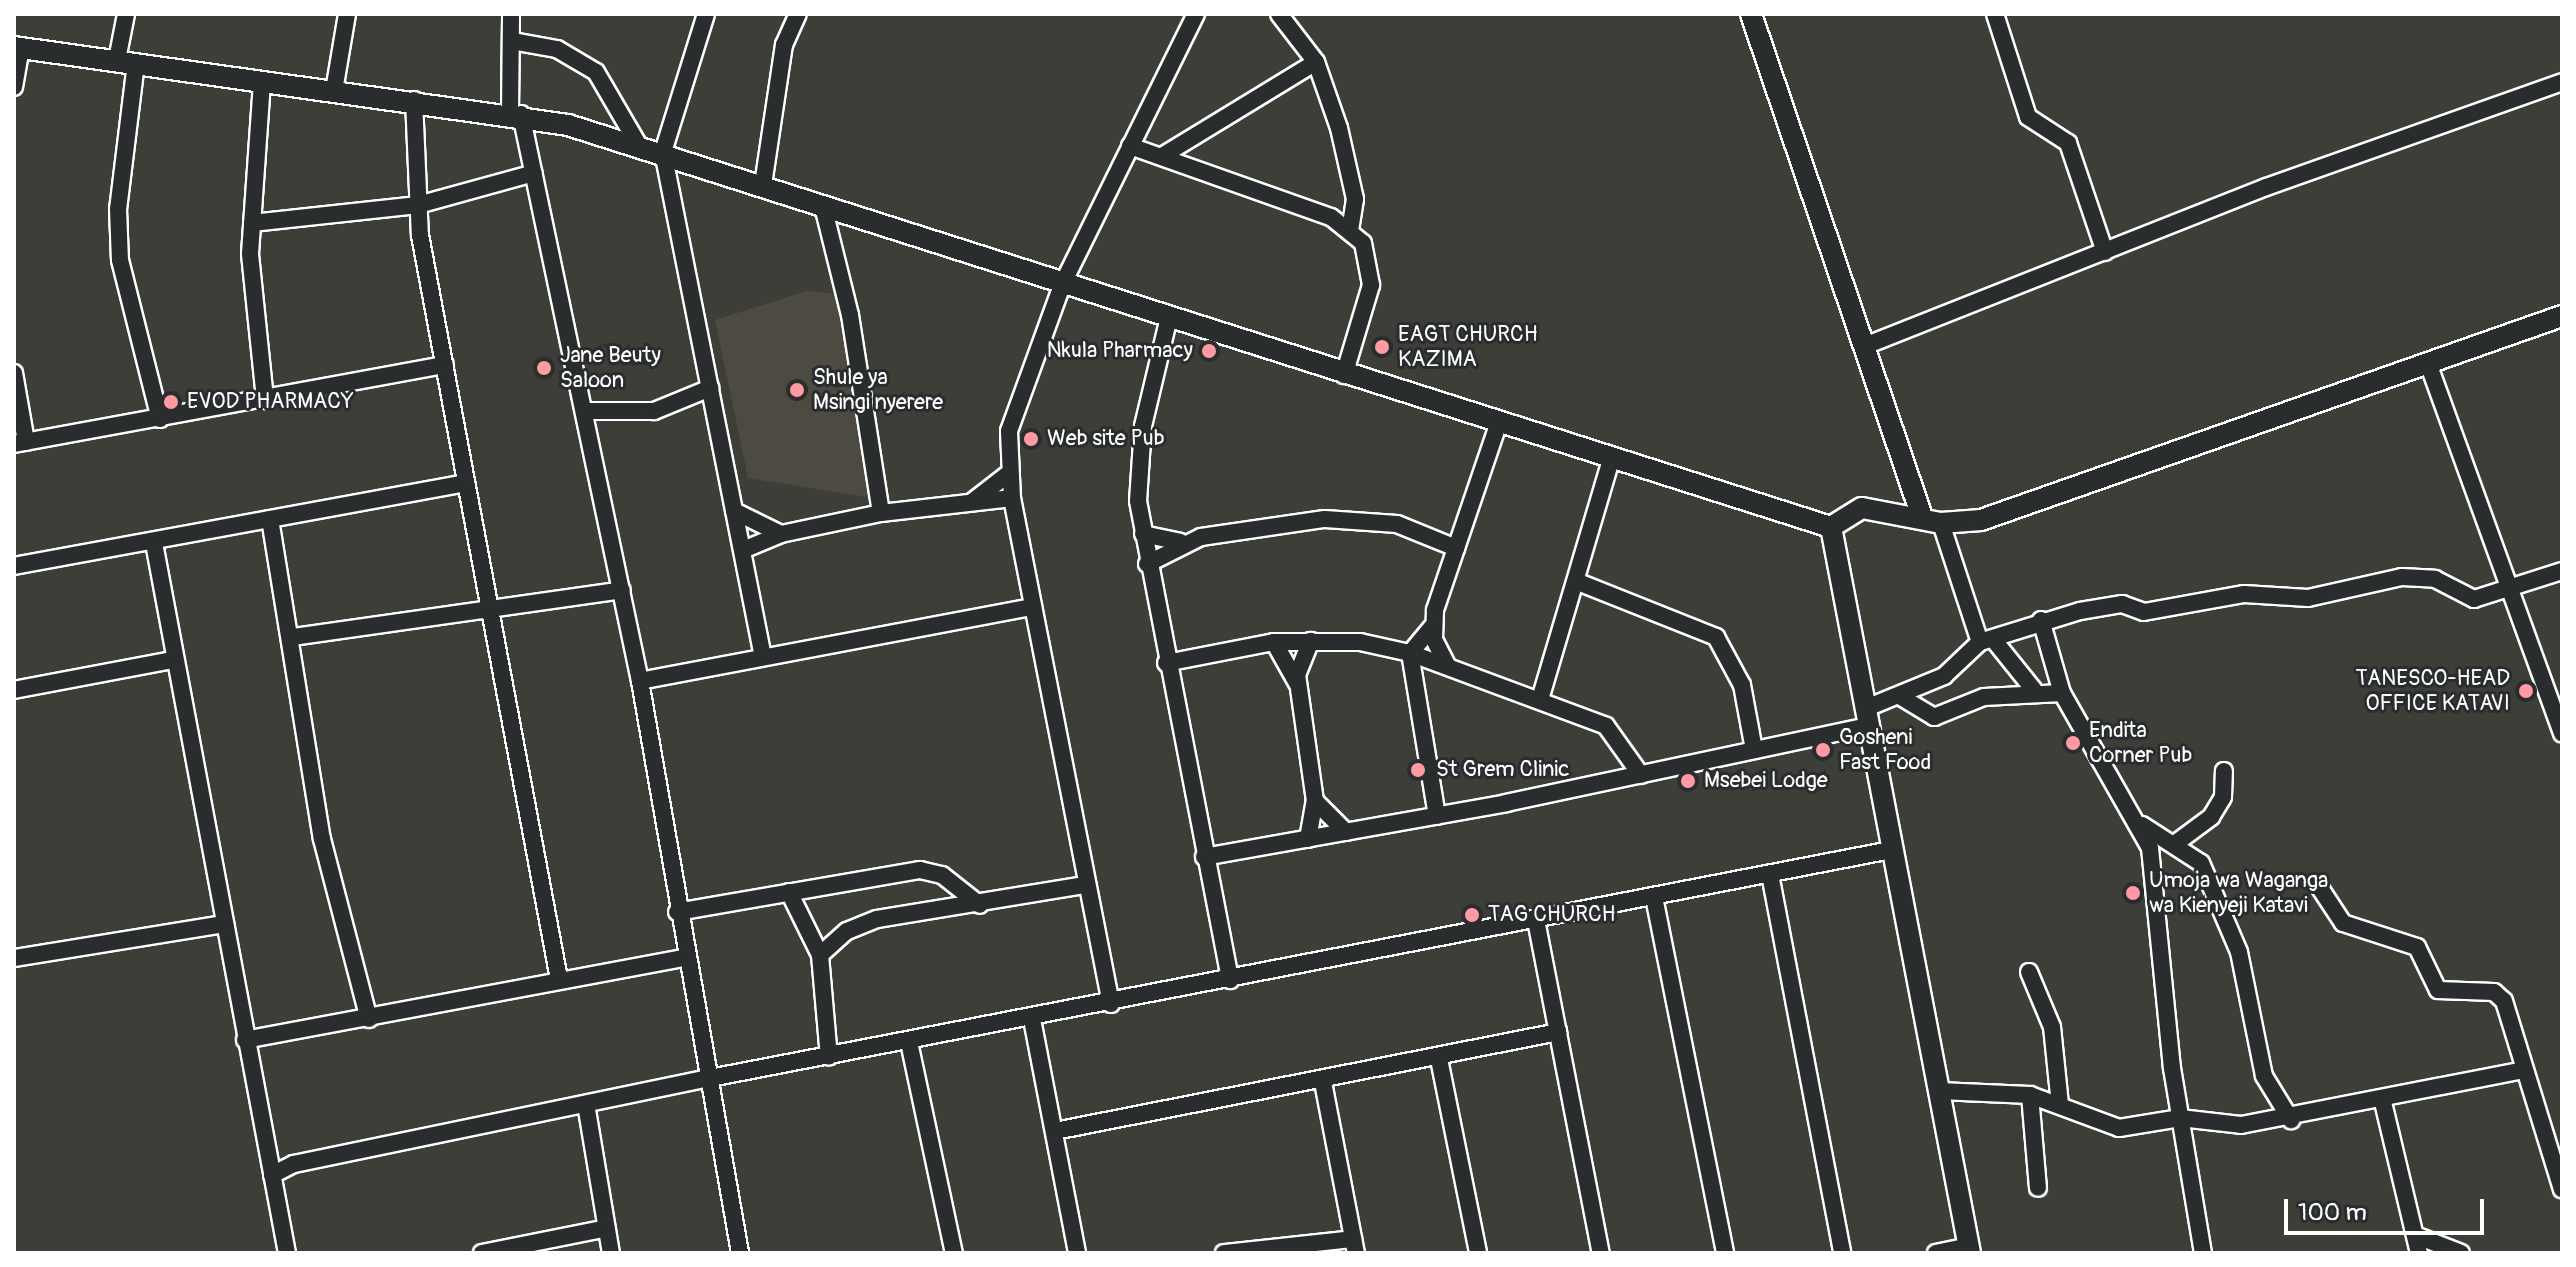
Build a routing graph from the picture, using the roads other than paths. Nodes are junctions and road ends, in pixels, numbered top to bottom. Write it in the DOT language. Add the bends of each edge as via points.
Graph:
graph roads {
  1 [pos="126,14"];
  2 [pos="347,14"];
  3 [pos="511,14"];
  4 [pos="706,14"];
  5 [pos="798,14"];
  6 [pos="1196,14"];
  7 [pos="1279,14"];
  8 [pos="1751,14"];
  9 [pos="1995,14"];
  10 [pos="512,41"];
  11 [pos="17,48"];
  12 [pos="127,62"];
  13 [pos="1316,62"];
  14 [pos="262,82"];
  15 [pos="2562,82"];
  16 [pos="14,87"];
  17 [pos="334,91"];
  18 [pos="414,100"];
  19 [pos="515,113"];
  20 [pos="639,146"];
  21 [pos="1130,146"];
  22 [pos="663,152"];
  23 [pos="1162,156"];
  24 [pos="534,173"];
  25 [pos="763,185"];
  26 [pos="418,205"];
  27 [pos="823,206"];
  28 [pos="252,223"];
  29 [pos="1350,229"];
  30 [pos="2105,252"];
  31 [pos="1062,285"];
  32 [pos="2562,316"];
  33 [pos="1169,317"];
  34 [pos="1867,345"];
  35 [pos="2428,363"];
  36 [pos="445,365"];
  37 [pos="14,373"];
  38 [pos="1344,375"];
  39 [pos="710,388"];
  40 [pos="265,400"];
  41 [pos="584,411"];
  42 [pos="160,419"];
  43 [pos="1499,422"];
  44 [pos="20,443"];
  45 [pos="1611,459"];
  46 [pos="1008,474"];
  47 [pos="462,484"];
  48 [pos="1012,498"];
  49 [pos="971,503"];
  50 [pos="734,511"];
  51 [pos="881,513"];
  52 [pos="1921,514"];
  53 [pos="270,519"];
  54 [pos="1941,523"];
  55 [pos="1831,527"];
  56 [pos="781,534"];
  57 [pos="1143,534"];
  58 [pos="1180,542"];
  59 [pos="154,543"];
  60 [pos="1456,548"];
  61 [pos="743,550"];
  62 [pos="1147,564"];
  63 [pos="14,566"];
  64 [pos="2562,571"];
  65 [pos="1578,582"];
  66 [pos="622,590"];
  67 [pos="2508,590"];
  68 [pos="1033,607"];
  69 [pos="487,610"];
  70 [pos="2041,620"];
  71 [pos="1432,627"];
  72 [pos="293,637"];
  73 [pos="1311,641"];
  74 [pos="1986,641"];
  75 [pos="1274,642"];
  76 [pos="1410,653"];
  77 [pos="763,657"];
  78 [pos="173,660"];
  79 [pos="1166,663"];
  80 [pos="1447,665"];
  81 [pos="1549,674"];
  82 [pos="640,681"];
  83 [pos="1298,685"];
  84 [pos="1517,689"];
  85 [pos="14,690"];
  86 [pos="2034,690"];
  87 [pos="2062,693"];
  88 [pos="1541,696"];
  89 [pos="1901,697"];
  90 [pos="1865,717"];
  91 [pos="2562,734"];
  92 [pos="1754,750"];
  93 [pos="2224,771"];
  94 [pos="1641,775"];
  95 [pos="1315,801"];
  96 [pos="1437,816"];
  97 [pos="2142,825"];
  98 [pos="1346,832"];
  99 [pos="1308,839"];
  100 [pos="2176,843"];
  101 [pos="1891,850"];
  102 [pos="1204,857"];
  103 [pos="1770,874"];
  104 [pos="1085,885"];
  105 [pos="2320,888"];
  106 [pos="789,892"];
  107 [pos="1654,897"];
  108 [pos="980,905"];
  109 [pos="677,912"];
  110 [pos="1536,920"];
  111 [pos="225,924"];
  112 [pos="820,955"];
  113 [pos="14,958"];
  114 [pos="685,958"];
  115 [pos="2029,972"];
  116 [pos="559,979"];
  117 [pos="1230,980"];
  118 [pos="1111,1004"];
  119 [pos="369,1019"];
  120 [pos="1032,1019"];
  121 [pos="1558,1032"];
  122 [pos="245,1040"];
  123 [pos="909,1042"];
  124 [pos="829,1057"];
  125 [pos="1439,1059"];
  126 [pos="2523,1070"];
  127 [pos="705,1079"];
  128 [pos="1323,1082"];
  129 [pos="1939,1091"];
  130 [pos="2030,1095"];
  131 [pos="2382,1098"];
  132 [pos="586,1104"];
  133 [pos="2060,1104"];
  134 [pos="2180,1118"];
  135 [pos="2291,1120"];
  136 [pos="1055,1131"];
  137 [pos="267,1152"];
  138 [pos="294,1164"];
  139 [pos="272,1175"];
  140 [pos="2038,1188"];
  141 [pos="2562,1189"];
  142 [pos="607,1228"];
  143 [pos="2419,1245"];
  144 [pos="1354,1246"];
  145 [pos="1969,1249"];
  146 [pos="287,1253"];
  147 [pos="482,1253"];
  148 [pos="611,1253"];
  149 [pos="740,1253"];
  150 [pos="954,1253"];
  151 [pos="1077,1253"];
  152 [pos="1224,1253"];
  153 [pos="1478,1253"];
  154 [pos="1601,1253"];
  155 [pos="1725,1253"];
  156 [pos="1842,1253"];
  157 [pos="1936,1253"];
  158 [pos="2203,1253"];
  159 [pos="2461,1253"];
  1 -- 12 [label="street"];
  2 -- 17 [label="street"];
  3 -- 10 [label="street"];
  4 -- 22 [label="street"];
  5 -- 25 [label="street" via="784,45"];
  6 -- 21 [label="street"];
  7 -- 13 [label="street"];
  8 -- 34 [label="street"];
  9 -- 30 [label="street" via="2028,117 2068,143"];
  10 -- 19 [label="street"];
  10 -- 20 [label="street" via="557,49 596,72"];
  11 -- 12 [label="street"];
  11 -- 16 [label="street"];
  12 -- 14 [label="street"];
  12 -- 42 [label="street" via="120,260"];
  13 -- 23 [label="street"];
  13 -- 29 [label="street" via="1349,159"];
  14 -- 17 [label="street"];
  14 -- 28 [label="street"];
  15 -- 30 [label="street"];
  17 -- 18 [label="street"];
  18 -- 19 [label="street"];
  18 -- 26 [label="street"];
  19 -- 20 [label="street"];
  19 -- 24 [label="street"];
  20 -- 22 [label="street"];
  21 -- 23 [label="street"];
  21 -- 31 [label="street"];
  22 -- 25 [label="street"];
  22 -- 39 [label="street"];
  23 -- 29 [label="street"];
  24 -- 26 [label="street"];
  24 -- 41 [label="street"];
  25 -- 27 [label="street"];
  26 -- 28 [label="street"];
  26 -- 36 [label="street"];
  27 -- 31 [label="street"];
  27 -- 51 [label="street" via="850,315"];
  28 -- 40 [label="street"];
  29 -- 38 [label="street" via="1372,264"];
  30 -- 34 [label="street"];
  31 -- 33 [label="street"];
  31 -- 46 [label="street" via="1016,407"];
  32 -- 35 [label="street"];
  33 -- 38 [label="street"];
  33 -- 57 [label="street" via="1138,466"];
  34 -- 52 [label="street"];
  35 -- 54 [label="street" via="2043,500"];
  35 -- 67 [label="street"];
  36 -- 40 [label="street"];
  36 -- 47 [label="street"];
  37 -- 44 [label="street"];
  38 -- 43 [label="street"];
  39 -- 41 [label="street" via="664,409"];
  39 -- 50 [label="street"];
  40 -- 42 [label="street"];
  41 -- 66 [label="street"];
  42 -- 44 [label="street"];
  43 -- 45 [label="street"];
  43 -- 60 [label="street"];
  45 -- 55 [label="street"];
  45 -- 65 [label="street"];
  46 -- 48 [label="street"];
  46 -- 49 [label="street"];
  47 -- 53 [label="street"];
  47 -- 69 [label="street"];
  48 -- 49 [label="street"];
  48 -- 68 [label="street"];
  49 -- 51 [label="street"];
  50 -- 56 [label="street"];
  50 -- 61 [label="street"];
  51 -- 56 [label="street"];
  52 -- 54 [label="street"];
  52 -- 55 [label="street" via="1862,508"];
  53 -- 59 [label="street"];
  53 -- 72 [label="street"];
  54 -- 74 [label="street"];
  55 -- 90 [label="street"];
  56 -- 61 [label="street"];
  57 -- 58 [label="street"];
  57 -- 62 [label="street"];
  58 -- 60 [label="street" via="1361,518"];
  58 -- 62 [label="street"];
  59 -- 63 [label="street"];
  59 -- 78 [label="street"];
  60 -- 71 [label="street"];
  61 -- 77 [label="street"];
  62 -- 79 [label="street"];
  64 -- 67 [label="street"];
  65 -- 81 [label="street"];
  65 -- 92 [label="street" via="1716,637 1742,685"];
  66 -- 69 [label="street"];
  66 -- 82 [label="street"];
  67 -- 70 [label="street" via="2474,599 2435,579 2378,577 2308,598 2244,594 2144,612 2117,604"];
  67 -- 91 [label="street"];
  68 -- 77 [label="street"];
  68 -- 104 [label="street"];
  69 -- 72 [label="street"];
  69 -- 116 [label="street"];
  70 -- 74 [label="street"];
  70 -- 87 [label="street"];
  71 -- 76 [label="street"];
  71 -- 80 [label="street"];
  72 -- 119 [label="street" via="322,839"];
  73 -- 75 [label="street"];
  73 -- 76 [label="street"];
  73 -- 83 [label="street"];
  74 -- 86 [label="street"];
  74 -- 89 [label="street" via="1944,676"];
  75 -- 79 [label="street"];
  75 -- 83 [label="street"];
  76 -- 80 [label="street"];
  76 -- 96 [label="street"];
  77 -- 82 [label="street"];
  78 -- 85 [label="street"];
  78 -- 111 [label="street"];
  79 -- 102 [label="street"];
  80 -- 84 [label="street"];
  81 -- 84 [label="street"];
  81 -- 88 [label="street"];
  82 -- 109 [label="street"];
  83 -- 95 [label="street"];
  84 -- 88 [label="street"];
  86 -- 87 [label="street"];
  86 -- 89 [label="street" via="1984,697 1934,717"];
  87 -- 97 [label="street"];
  88 -- 94 [label="street" via="1606,726"];
  89 -- 90 [label="street"];
  90 -- 92 [label="street"];
  90 -- 101 [label="street"];
  92 -- 94 [label="street"];
  93 -- 100 [label="street" via="2223,797 2211,817"];
  94 -- 96 [label="street"];
  95 -- 98 [label="street"];
  95 -- 99 [label="street"];
  96 -- 98 [label="street"];
  97 -- 100 [label="street"];
  97 -- 134 [label="street"];
  98 -- 99 [label="street"];
  99 -- 102 [label="street"];
  100 -- 135 [label="street" via="2201,863 2223,907 2264,1076"];
  101 -- 103 [label="street"];
  101 -- 129 [label="street"];
  102 -- 117 [label="street"];
  103 -- 107 [label="street"];
  103 -- 156 [label="street"];
  104 -- 108 [label="street"];
  104 -- 118 [label="street"];
  105 -- 126 [label="street" via="2343,923 2417,947 2438,990 2494,992 2504,1001"];
  106 -- 108 [label="street" via="920,870 942,875"];
  106 -- 109 [label="street"];
  106 -- 112 [label="street"];
  107 -- 110 [label="street"];
  107 -- 155 [label="street"];
  108 -- 112 [label="street" via="858,925"];
  109 -- 114 [label="street"];
  110 -- 117 [label="street"];
  110 -- 121 [label="street"];
  111 -- 113 [label="street"];
  111 -- 122 [label="street"];
  112 -- 124 [label="street"];
  114 -- 116 [label="street"];
  114 -- 127 [label="street"];
  115 -- 133 [label="street" via="2052,1027"];
  116 -- 119 [label="street"];
  117 -- 118 [label="street"];
  118 -- 120 [label="street"];
  119 -- 122 [label="street"];
  120 -- 123 [label="street"];
  120 -- 136 [label="street"];
  121 -- 125 [label="street"];
  121 -- 154 [label="street"];
  122 -- 137 [label="street"];
  123 -- 124 [label="street"];
  123 -- 150 [label="street"];
  124 -- 127 [label="street"];
  125 -- 128 [label="street"];
  125 -- 153 [label="street"];
  126 -- 131 [label="street"];
  126 -- 141 [label="street"];
  127 -- 132 [label="street"];
  127 -- 149 [label="street"];
  128 -- 136 [label="street"];
  128 -- 144 [label="street"];
  129 -- 130 [label="street"];
  129 -- 145 [label="street"];
  130 -- 133 [label="street"];
  130 -- 140 [label="street"];
  131 -- 135 [label="street"];
  131 -- 143 [label="street"];
  132 -- 138 [label="street"];
  132 -- 142 [label="street"];
  133 -- 134 [label="street" via="2119,1128"];
  134 -- 135 [label="street" via="2241,1125"];
  134 -- 158 [label="street"];
  136 -- 151 [label="street"];
  137 -- 138 [label="street"];
  137 -- 139 [label="street"];
  138 -- 139 [label="street"];
  139 -- 146 [label="street"];
  142 -- 147 [label="street"];
  142 -- 148 [label="street"];
  143 -- 159 [label="street"];
  144 -- 152 [label="street"];
  145 -- 157 [label="street"];
}
